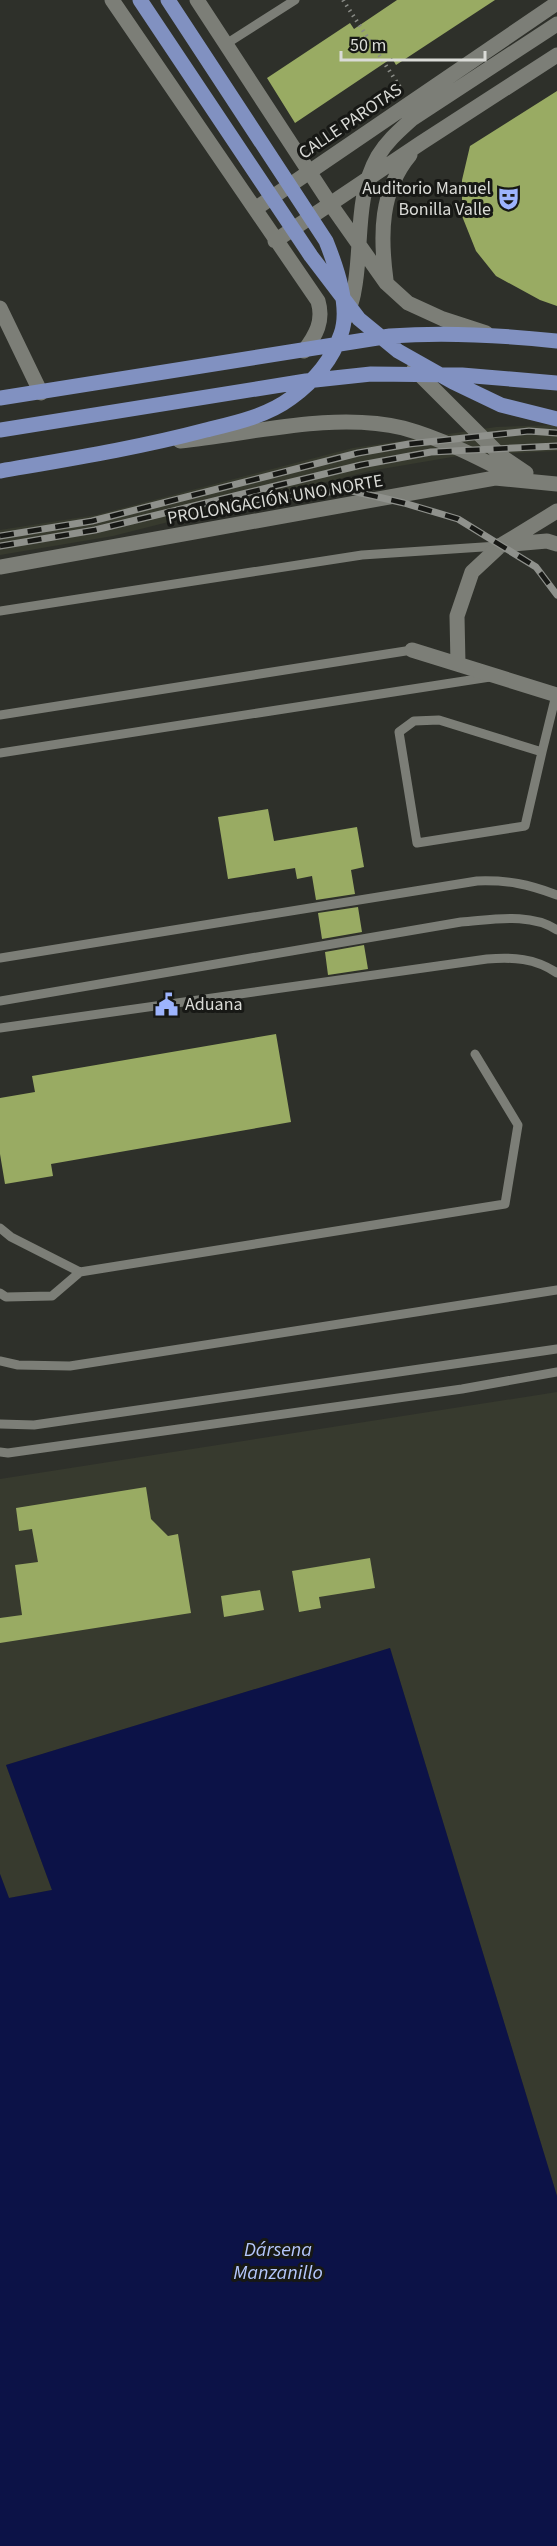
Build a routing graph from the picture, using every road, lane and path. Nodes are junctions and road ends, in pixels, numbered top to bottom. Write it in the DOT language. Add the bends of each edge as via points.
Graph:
graph roads {
  1 [pos="112,0"];
  2 [pos="140,0"];
  3 [pos="168,0"];
  4 [pos="196,0"];
  5 [pos="295,0"];
  6 [pos="343,0"];
  7 [pos="557,3"];
  8 [pos="557,24"];
  9 [pos="226,45"];
  10 [pos="557,55"];
  11 [pos="410,103"];
  12 [pos="421,143"];
  13 [pos="310,171"];
  14 [pos="331,205"];
  15 [pos="255,209"];
  16 [pos="275,242"];
  17 [pos="386,283"];
  18 [pos="0,308"];
  19 [pos="342,332"];
  20 [pos="488,334"];
  21 [pos="557,341"];
  22 [pos="304,351"];
  23 [pos="398,351"];
  24 [pos="557,382"];
  25 [pos="41,393"];
  26 [pos="0,399"];
  27 [pos="557,419"];
  28 [pos="0,430"];
  29 [pos="150,445"];
  30 [pos="0,471"];
  31 [pos="556,489"];
  32 [pos="557,511"];
  33 [pos="557,544"];
  34 [pos="501,545"];
  35 [pos="0,567"];
  36 [pos="0,611"];
  37 [pos="412,650"];
  38 [pos="458,664"];
  39 [pos="498,676"];
  40 [pos="557,695"];
  41 [pos="0,715"];
  42 [pos="542,752"];
  43 [pos="0,753"];
  44 [pos="557,895"];
  45 [pos="557,930"];
  46 [pos="0,958"];
  47 [pos="557,973"];
  48 [pos="0,1001"];
  49 [pos="0,1028"];
  50 [pos="476,1054"];
  51 [pos="0,1228"];
  52 [pos="80,1272"];
  53 [pos="557,1290"];
  54 [pos="0,1293"];
  55 [pos="557,1349"];
  56 [pos="0,1361"];
  57 [pos="557,1372"];
  58 [pos="0,1424"];
  59 [pos="0,1452"];
  1 -- 15 [label="street"];
  2 -- 23 [label="main road" via="311,256 359,319"];
  3 -- 19 [label="main road" via="326,241 340,275"];
  4 -- 9 [label="street"];
  5 -- 9 [label="lane"];
  6 -- 11 [label="path"];
  7 -- 11 [label="street, CALLE PAROTAS"];
  8 -- 19 [label="street" via="412,119 378,156 367,182 354,292"];
  9 -- 13 [label="street"];
  10 -- 12 [label="street"];
  11 -- 13 [label="street, CALLE PAROTAS"];
  12 -- 14 [label="street"];
  12 -- 17 [label="street" via="399,169 389,189 382,231"];
  13 -- 14 [label="street"];
  13 -- 15 [label="street, CALLE PAROTAS"];
  14 -- 16 [label="street"];
  14 -- 17 [label="street"];
  15 -- 16 [label="street"];
  16 -- 22 [label="street" via="318,301 321,311 318,330"];
  17 -- 20 [label="street" via="408,303"];
  18 -- 25 [label="street"];
  19 -- 29 [label="main road" via="327,363 290,399 259,415"];
  20 -- 21 [label="main road"];
  20 -- 22 [label="main road" via="390,336"];
  22 -- 25 [label="main road"];
  23 -- 27 [label="main road" via="501,405"];
  23 -- 31 [label="street" via="501,456"];
  24 -- 28 [label="main road" via="370,374"];
  25 -- 26 [label="main road"];
  29 -- 30 [label="main road"];
  29 -- 31 [label="street" via="300,426 359,423 401,428 451,444 534,486"];
  31 -- 35 [label="street, PROLONGACIÓN UNO NORTE" via="495,478"];
  32 -- 34 [label="street"];
  33 -- 34 [label="street" via="547,541"];
  34 -- 36 [label="lane" via="362,555"];
  34 -- 38 [label="street" via="472,572 457,616"];
  37 -- 38 [label="street"];
  37 -- 41 [label="lane"];
  38 -- 39 [label="street"];
  39 -- 40 [label="street"];
  39 -- 43 [label="lane"];
  40 -- 42 [label="lane"];
  42 -- 42 [label="lane" via="525,826 417,843 399,732 414,721 439,720"];
  44 -- 46 [label="lane" via="506,880 477,881"];
  45 -- 48 [label="lane" via="521,919 461,922"];
  47 -- 49 [label="lane" via="543,963 516,957 487,959"];
  50 -- 52 [label="lane" via="518,1125 505,1204"];
  51 -- 52 [label="lane"];
  52 -- 54 [label="lane" via="52,1296 6,1297"];
  53 -- 56 [label="lane" via="70,1366"];
  55 -- 58 [label="lane" via="34,1425"];
  57 -- 59 [label="lane" via="450,1391"];
}
